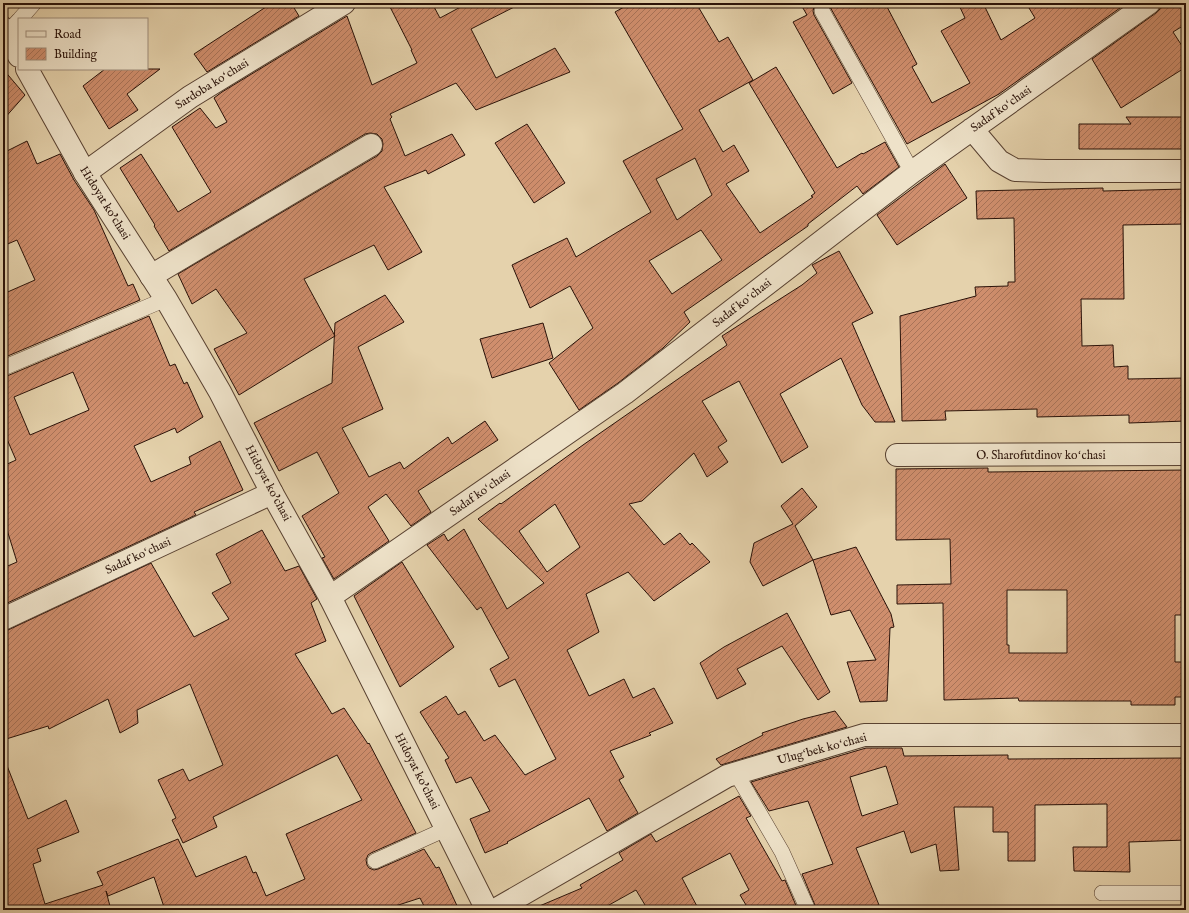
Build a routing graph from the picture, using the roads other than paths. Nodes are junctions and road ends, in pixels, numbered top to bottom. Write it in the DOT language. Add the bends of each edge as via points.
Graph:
graph roads {
  1 [pos="34,3"];
  2 [pos="344,3"];
  3 [pos="1149,3"];
  4 [pos="822,11"];
  5 [pos="19,18"];
  6 [pos="18,19"];
  7 [pos="10,27"];
  8 [pos="18,53"];
  9 [pos="28,70"];
  10 [pos="972,129"];
  11 [pos="371,145"];
  12 [pos="912,172"];
  13 [pos="1186,172"];
  14 [pos="85,173"];
  15 [pos="151,276"];
  16 [pos="166,299"];
  17 [pos="3,368"];
  18 [pos="1186,454"];
  19 [pos="897,455"];
  20 [pos="272,493"];
  21 [pos="330,597"];
  22 [pos="3,619"];
  23 [pos="1186,735"];
  24 [pos="736,773"];
  25 [pos="446,829"];
  26 [pos="374,861"];
  27 [pos="1102,893"];
  28 [pos="1186,893"];
  29 [pos="487,910"];
  30 [pos="496,910"];
  31 [pos="808,910"];
  1 -- 5 [label="lane"];
  2 -- 14 [label="street, Sardoba koʻchasi" via="190,97"];
  3 -- 10 [label="street, Sadaf koʻchasi"];
  4 -- 12 [label="lane"];
  6 -- 7 [label="lane"];
  7 -- 8 [label="street"];
  9 -- 14 [label="street, Hidoyat ko'chasi"];
  10 -- 12 [label="street, Sadaf koʻchasi"];
  10 -- 13 [label="street" via="999,162 1015,170"];
  11 -- 15 [label="street"];
  12 -- 21 [label="street, Sadaf koʻchasi" via="625,393"];
  14 -- 15 [label="street, Hidoyat ko'chasi"];
  15 -- 16 [label="street, Hidoyat ko'chasi"];
  16 -- 17 [label="lane"];
  16 -- 20 [label="street, Hidoyat ko'chasi" via="220,392"];
  18 -- 19 [label="street, O. Sharofutdinov koʻchasi"];
  20 -- 21 [label="street, Hidoyat ko'chasi"];
  20 -- 22 [label="street, Sadaf koʻchasi"];
  21 -- 25 [label="street, Hidoyat ko'chasi"];
  23 -- 24 [label="street, Ulugʻbek koʻchasi" via="864,735"];
  24 -- 30 [label="street, Ulugʻbek koʻchasi"];
  24 -- 31 [label="lane" via="782,852"];
  25 -- 26 [label="lane"];
  25 -- 29 [label="street, Hidoyat ko'chasi"];
  27 -- 28 [label="lane"];
}
